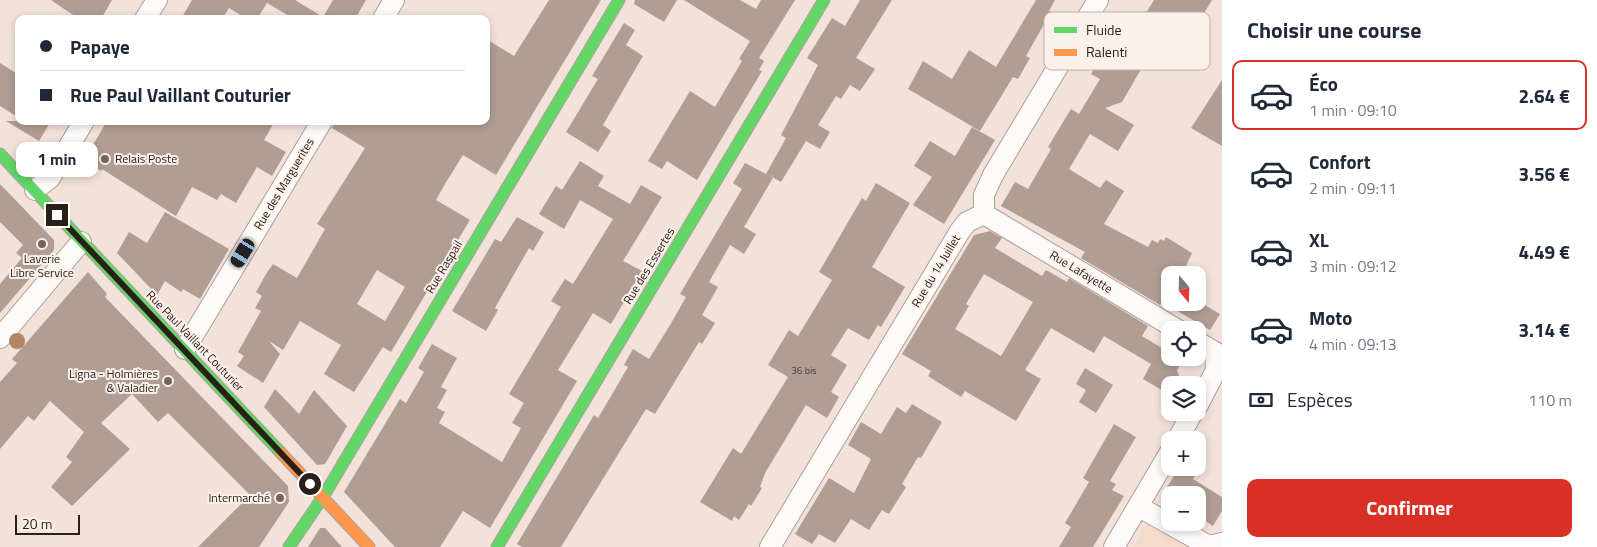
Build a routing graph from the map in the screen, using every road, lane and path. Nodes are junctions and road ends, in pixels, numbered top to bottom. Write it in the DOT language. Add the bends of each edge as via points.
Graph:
graph roads {
  1 [pos="157,0"];
  2 [pos="394,0"];
  3 [pos="619,0"];
  4 [pos="824,0"];
  5 [pos="1098,0"];
  6 [pos="1091,12"];
  7 [pos="148,15"];
  8 [pos="385,15"];
  9 [pos="1056,70"];
  10 [pos="82,125"];
  11 [pos="320,125"];
  12 [pos="0,154"];
  13 [pos="35,190"];
  14 [pos="984,214"];
  15 [pos="81,242"];
  16 [pos="1163,321"];
  17 [pos="0,338"];
  18 [pos="1206,345"];
  19 [pos="185,350"];
  20 [pos="1219,350"];
  21 [pos="1206,389"];
  22 [pos="1161,467"];
  23 [pos="323,497"];
  24 [pos="1148,512"];
  25 [pos="1222,543"];
  26 [pos="289,547"];
  27 [pos="369,547"];
  28 [pos="498,547"];
  29 [pos="770,547"];
  30 [pos="1114,547"];
  1 -- 7 [label="street"];
  2 -- 8 [label="street"];
  3 -- 23 [label="street, Rue Raspail"];
  4 -- 28 [label="street, Rue des Essertes"];
  5 -- 6 [label="street"];
  9 -- 14 [label="street" via="993,175 984,195"];
  10 -- 13 [label="street" via="50,178"];
  11 -- 19 [label="street, Rue des Marguerites"];
  12 -- 13 [label="street, Rue Paul Vaillant Couturier"];
  13 -- 15 [label="street, Rue Paul Vaillant Couturier"];
  14 -- 16 [label="street, Rue Lafayette"];
  14 -- 29 [label="street, Rue du 14 Juillet" via="967,222 960,231"];
  15 -- 17 [label="street"];
  15 -- 19 [label="street, Rue Paul Vaillant Couturier"];
  18 -- 20 [label="street"];
  19 -- 23 [label="street, Rue Paul Vaillant Couturier"];
  20 -- 21 [label="street" via="1216,370"];
  22 -- 30 [label="street"];
  23 -- 26 [label="street, Rue Raspail"];
  23 -- 27 [label="street, Rue Paul Vaillant Couturier"];
  24 -- 25 [label="street" via="1209,546"];
}
